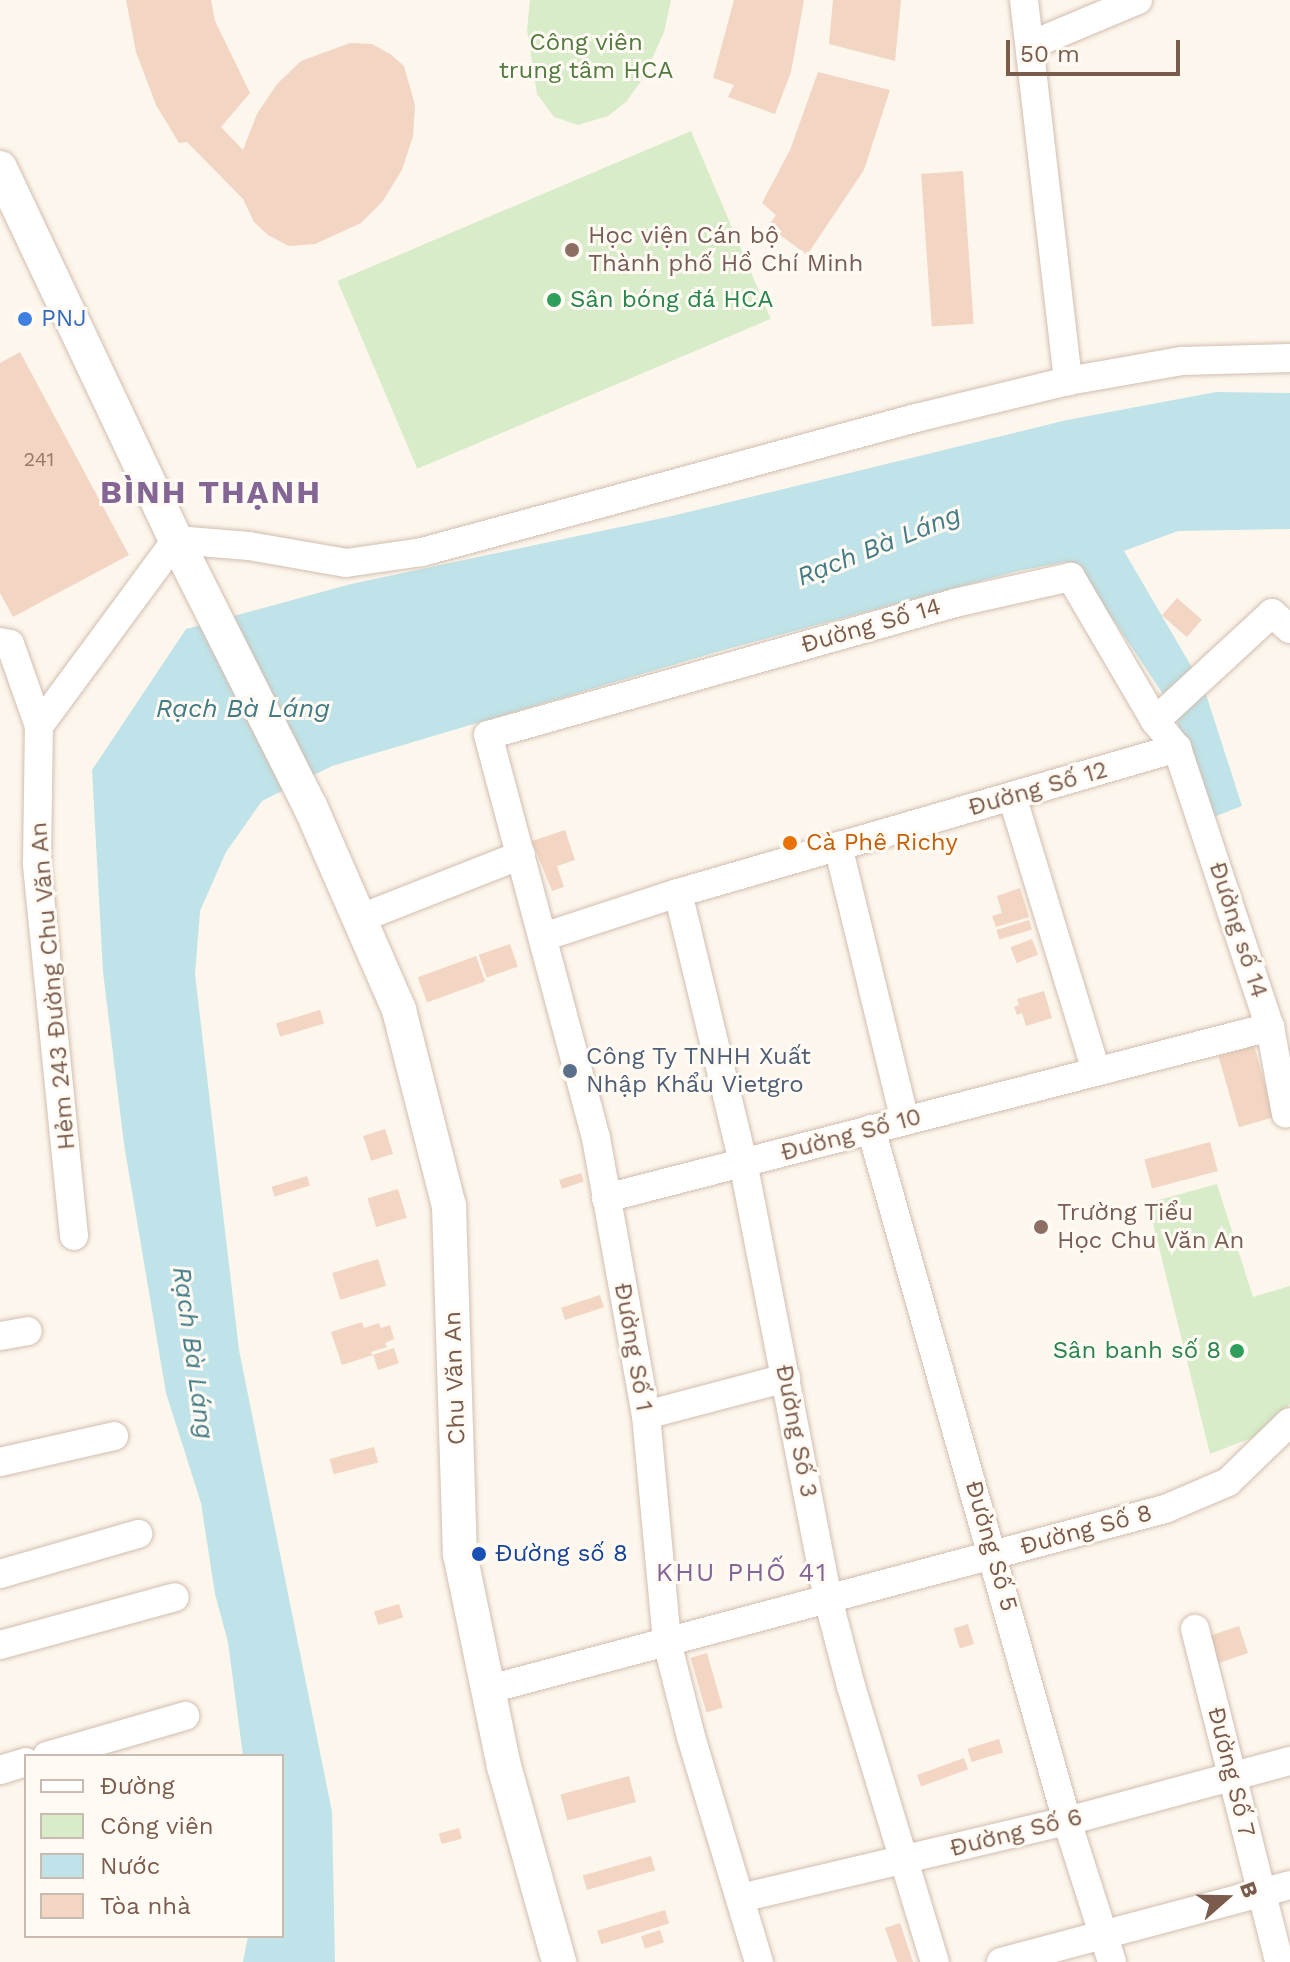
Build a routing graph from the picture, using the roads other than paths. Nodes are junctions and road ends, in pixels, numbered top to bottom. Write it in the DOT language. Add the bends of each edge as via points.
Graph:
graph roads {
  1 [pos="1024,0"];
  2 [pos="1138,0"];
  3 [pos="1031,45"];
  4 [pos="0,168"];
  5 [pos="1290,358"];
  6 [pos="1068,381"];
  7 [pos="176,540"];
  8 [pos="1290,629"];
  9 [pos="0,642"];
  10 [pos="1164,711"];
  11 [pos="39,726"];
  12 [pos="488,735"];
  13 [pos="1177,748"];
  14 [pos="1012,796"];
  15 [pos="838,846"];
  16 [pos="521,855"];
  17 [pos="678,893"];
  18 [pos="361,918"];
  19 [pos="543,937"];
  20 [pos="1270,1027"];
  21 [pos="1096,1071"];
  22 [pos="1286,1114"];
  23 [pos="905,1120"];
  24 [pos="871,1129"];
  25 [pos="743,1162"];
  26 [pos="606,1198"];
  27 [pos="74,1236"];
  28 [pos="28,1331"];
  29 [pos="0,1336"];
  30 [pos="786,1378"];
  31 [pos="646,1415"];
  32 [pos="1290,1422"];
  33 [pos="114,1436"];
  34 [pos="0,1462"];
  35 [pos="138,1534"];
  36 [pos="994,1554"];
  37 [pos="0,1574"];
  38 [pos="175,1597"];
  39 [pos="828,1599"];
  40 [pos="1195,1629"];
  41 [pos="667,1642"];
  42 [pos="0,1645"];
  43 [pos="486,1690"];
  44 [pos="185,1716"];
  45 [pos="54,1754"];
  46 [pos="1290,1761"];
  47 [pos="24,1763"];
  48 [pos="0,1770"];
  49 [pos="1232,1777"];
  50 [pos="1067,1821"];
  51 [pos="904,1861"];
  52 [pos="1290,1885"];
  53 [pos="1261,1892"];
  54 [pos="741,1898"];
  55 [pos="1109,1949"];
  56 [pos="559,1962"];
  57 [pos="759,1962"];
  58 [pos="935,1962"];
  59 [pos="1001,1962"];
  60 [pos="1279,1962"];
  1 -- 3 [label="street"];
  2 -- 3 [label="street"];
  3 -- 6 [label="street"];
  4 -- 7 [label="street"];
  5 -- 6 [label="street" via="1182,361"];
  6 -- 7 [label="street" via="422,552 346,563"];
  7 -- 11 [label="street"];
  7 -- 18 [label="street, Chu Văn An"];
  8 -- 10 [label="street" via="1272,613"];
  9 -- 11 [label="street" via="10,644"];
  10 -- 12 [label="street, Đường Số 14" via="1071,577 955,603"];
  10 -- 13 [label="street"];
  11 -- 27 [label="street, Hẻm 243 Đường Chu Văn An" via="37,863"];
  12 -- 16 [label="street, Đường Số 1"];
  13 -- 14 [label="street, Đường Số 12"];
  13 -- 20 [label="street, Đường số 14"];
  14 -- 15 [label="street, Đường Số 12"];
  14 -- 21 [label="street"];
  15 -- 17 [label="street, Đường Số 12"];
  15 -- 23 [label="street"];
  16 -- 18 [label="street"];
  16 -- 19 [label="street, Đường Số 1"];
  17 -- 19 [label="street, Đường Số 12"];
  17 -- 25 [label="street, Đường Số 3"];
  18 -- 43 [label="street, Chu Văn An" via="399,1010 449,1206 460,1554"];
  19 -- 26 [label="street, Đường Số 1" via="596,1138"];
  20 -- 21 [label="street, Đường Số 10"];
  20 -- 22 [label="street, Đường số 14"];
  21 -- 23 [label="street, Đường Số 10"];
  23 -- 24 [label="street, Đường Số 10"];
  24 -- 25 [label="street, Đường Số 10"];
  24 -- 36 [label="street, Đường Số 5"];
  25 -- 26 [label="street, Đường Số 10"];
  25 -- 30 [label="street, Đường Số 3"];
  26 -- 31 [label="street, Đường Số 1"];
  28 -- 29 [label="street"];
  30 -- 31 [label="street"];
  30 -- 39 [label="street, Đường Số 3"];
  31 -- 41 [label="street, Đường Số 1"];
  32 -- 36 [label="street, Đường Số 8" via="1228,1482 1165,1509"];
  33 -- 34 [label="street"];
  35 -- 37 [label="street"];
  36 -- 39 [label="street, Đường Số 8"];
  36 -- 50 [label="street, Đường Số 5"];
  38 -- 42 [label="street"];
  39 -- 41 [label="street, Đường Số 8"];
  39 -- 51 [label="street, Đường Số 3"];
  40 -- 49 [label="street, Đường Số 7"];
  41 -- 43 [label="street, Đường Số 8"];
  41 -- 54 [label="street, Đường Số 1"];
  43 -- 56 [label="street, Chu Văn An"];
  44 -- 45 [label="street"];
  46 -- 49 [label="street, Đường Số 6"];
  47 -- 48 [label="street"];
  49 -- 50 [label="street, Đường Số 6"];
  49 -- 53 [label="street, Đường Số 7"];
  50 -- 51 [label="street, Đường Số 6"];
  50 -- 55 [label="street, Đường Số 5"];
  51 -- 54 [label="street, Đường Số 6"];
  51 -- 58 [label="street, Đường Số 3"];
  52 -- 53 [label="street"];
  53 -- 55 [label="street"];
  53 -- 60 [label="street, Đường Số 7"];
  54 -- 57 [label="street, Đường Số 1"];
  55 -- 59 [label="street"];
}
